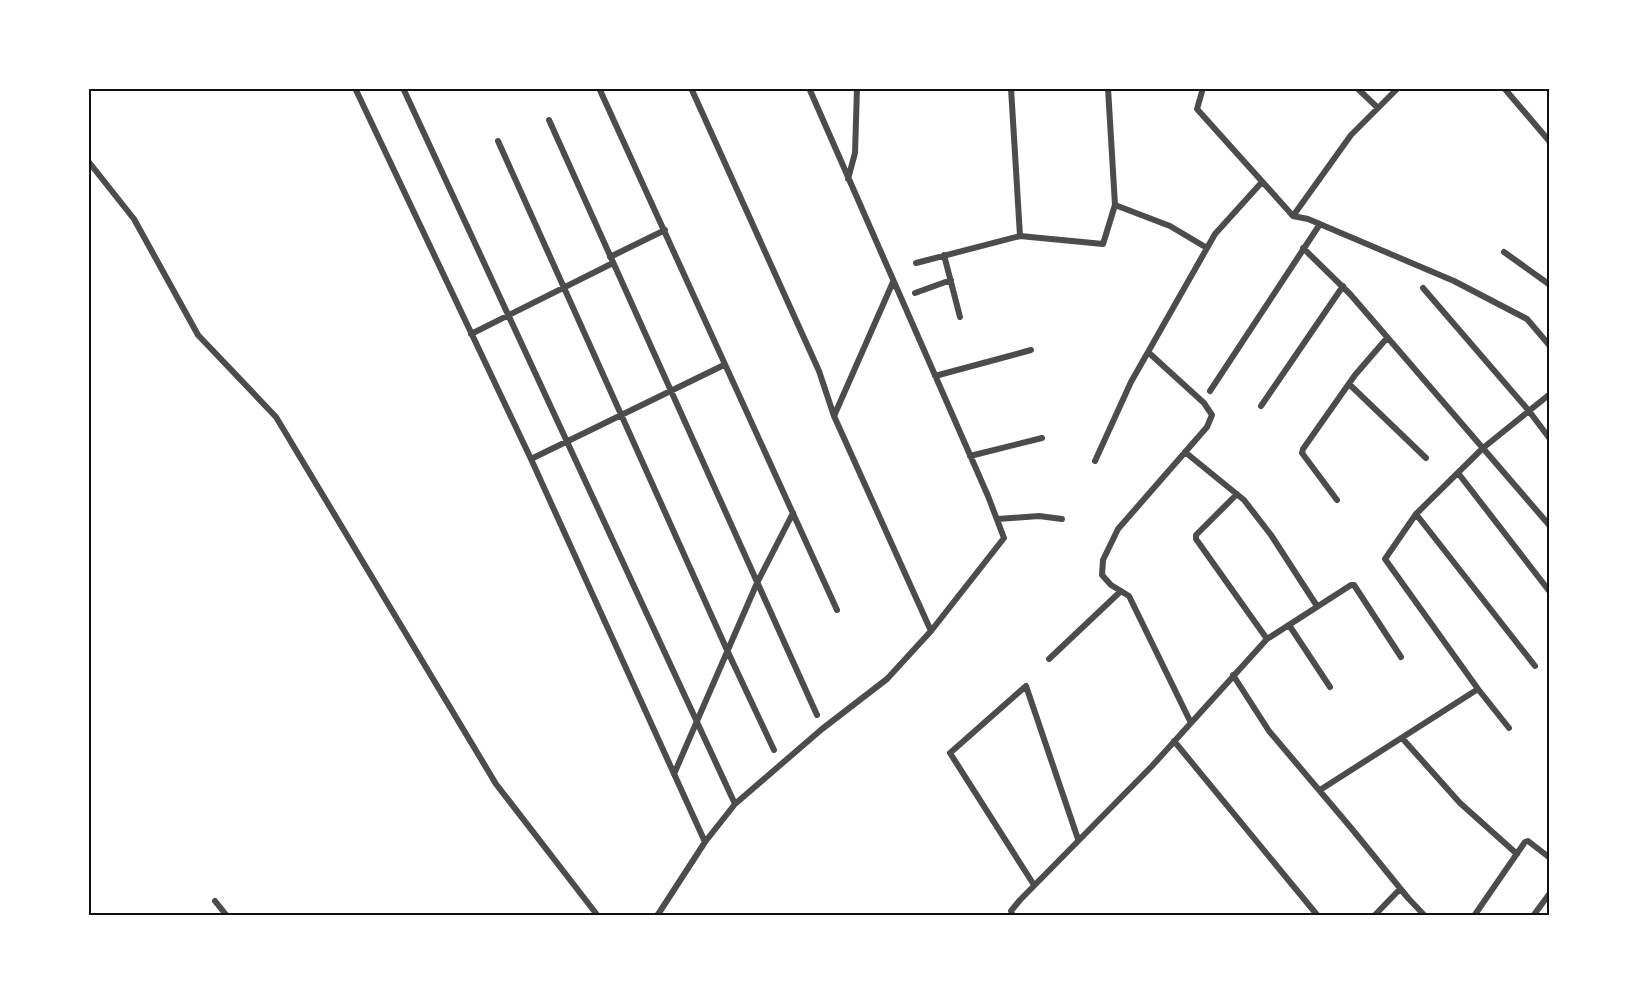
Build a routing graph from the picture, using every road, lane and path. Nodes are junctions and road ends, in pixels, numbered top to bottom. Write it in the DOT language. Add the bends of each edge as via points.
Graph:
graph roads {
  1 [pos="355,88"];
  2 [pos="403,88"];
  3 [pos="599,88"];
  4 [pos="691,88"];
  5 [pos="809,88"];
  6 [pos="856,88"];
  7 [pos="1011,88"];
  8 [pos="1108,88"];
  9 [pos="1203,88"];
  10 [pos="1357,88"];
  11 [pos="1398,88"];
  12 [pos="1504,88"];
  13 [pos="1378,108"];
  14 [pos="549,120"];
  15 [pos="498,141"];
  16 [pos="1550,142"];
  17 [pos="88,161"];
  18 [pos="848,179"];
  19 [pos="1262,182"];
  20 [pos="1115,205"];
  21 [pos="1293,216"];
  22 [pos="1320,224"];
  23 [pos="665,230"];
  24 [pos="1020,236"];
  25 [pos="1207,248"];
  26 [pos="1303,248"];
  27 [pos="1504,252"];
  28 [pos="945,255"];
  29 [pos="612,260"];
  30 [pos="916,263"];
  31 [pos="951,280"];
  32 [pos="893,282"];
  33 [pos="1550,285"];
  34 [pos="1343,286"];
  35 [pos="564,288"];
  36 [pos="1423,288"];
  37 [pos="915,293"];
  38 [pos="508,317"];
  39 [pos="960,317"];
  40 [pos="471,334"];
  41 [pos="1387,338"];
  42 [pos="1550,346"];
  43 [pos="1031,350"];
  44 [pos="1148,352"];
  45 [pos="724,365"];
  46 [pos="934,376"];
  47 [pos="1349,384"];
  48 [pos="670,391"];
  49 [pos="1210,391"];
  50 [pos="1550,394"];
  51 [pos="1261,406"];
  52 [pos="1528,411"];
  53 [pos="621,415"];
  54 [pos="834,416"];
  55 [pos="1042,438"];
  56 [pos="1550,439"];
  57 [pos="566,442"];
  58 [pos="1483,448"];
  59 [pos="1185,452"];
  60 [pos="970,456"];
  61 [pos="1426,458"];
  62 [pos="531,459"];
  63 [pos="1095,461"];
  64 [pos="1458,473"];
  65 [pos="1236,494"];
  66 [pos="1336,500"];
  67 [pos="792,513"];
  68 [pos="1416,514"];
  69 [pos="998,519"];
  70 [pos="1062,519"];
  71 [pos="1550,526"];
  72 [pos="757,582"];
  73 [pos="1121,591"];
  74 [pos="1550,592"];
  75 [pos="1317,606"];
  76 [pos="837,610"];
  77 [pos="1289,625"];
  78 [pos="931,631"];
  79 [pos="1267,639"];
  80 [pos="727,650"];
  81 [pos="1401,657"];
  82 [pos="1050,659"];
  83 [pos="1535,666"];
  84 [pos="1233,675"];
  85 [pos="1330,687"];
  86 [pos="1478,689"];
  87 [pos="817,715"];
  88 [pos="696,720"];
  89 [pos="1191,723"];
  90 [pos="1509,728"];
  91 [pos="1402,738"];
  92 [pos="1174,741"];
  93 [pos="774,750"];
  94 [pos="674,774"];
  95 [pos="1320,790"];
  96 [pos="735,804"];
  97 [pos="1078,839"];
  98 [pos="705,842"];
  99 [pos="1517,854"];
  100 [pos="1550,858"];
  101 [pos="1034,885"];
  102 [pos="1400,889"];
  103 [pos="1550,893"];
  104 [pos="215,901"];
  105 [pos="227,915"];
  106 [pos="598,915"];
  107 [pos="657,915"];
  108 [pos="1014,915"];
  109 [pos="1318,915"];
  110 [pos="1374,915"];
  111 [pos="1425,915"];
  112 [pos="1474,915"];
  113 [pos="1533,915"];
  1 -- 40 [label="street"];
  2 -- 38 [label="street"];
  3 -- 23 [label="street"];
  4 -- 54 [label="street" via="819,371"];
  5 -- 18 [label="street"];
  6 -- 18 [label="street" via="855,153"];
  7 -- 24 [label="street"];
  8 -- 20 [label="street"];
  9 -- 19 [label="street" via="1197,109"];
  10 -- 13 [label="street"];
  11 -- 13 [label="street"];
  12 -- 16 [label="street"];
  13 -- 21 [label="street" via="1351,135"];
  14 -- 29 [label="street"];
  15 -- 35 [label="street"];
  17 -- 106 [label="street" via="134,219 198,336 276,417 496,784"];
  18 -- 32 [label="street"];
  19 -- 21 [label="street"];
  19 -- 25 [label="street"];
  20 -- 24 [label="street" via="1102,244"];
  20 -- 25 [label="street" via="1170,226"];
  21 -- 22 [label="street"];
  22 -- 26 [label="street"];
  22 -- 42 [label="street" via="1454,281 1527,319"];
  23 -- 29 [label="street"];
  23 -- 45 [label="street"];
  24 -- 28 [label="street"];
  25 -- 44 [label="street"];
  26 -- 34 [label="street"];
  26 -- 49 [label="street"];
  27 -- 33 [label="street"];
  28 -- 30 [label="street"];
  28 -- 31 [label="street"];
  29 -- 35 [label="street"];
  29 -- 48 [label="street"];
  31 -- 37 [label="street"];
  31 -- 39 [label="street"];
  32 -- 46 [label="street"];
  32 -- 54 [label="street"];
  34 -- 41 [label="street"];
  34 -- 51 [label="street"];
  35 -- 38 [label="street"];
  35 -- 53 [label="street"];
  36 -- 52 [label="street"];
  38 -- 40 [label="street"];
  38 -- 57 [label="street"];
  40 -- 62 [label="street"];
  41 -- 47 [label="street"];
  41 -- 58 [label="street"];
  43 -- 46 [label="street"];
  44 -- 59 [label="street" via="1212,415 1208,427"];
  44 -- 63 [label="street"];
  45 -- 48 [label="street"];
  45 -- 67 [label="street"];
  46 -- 60 [label="street"];
  47 -- 61 [label="street"];
  47 -- 66 [label="street" via="1302,453"];
  48 -- 53 [label="street"];
  48 -- 72 [label="street"];
  50 -- 52 [label="street"];
  52 -- 56 [label="street"];
  52 -- 58 [label="street"];
  53 -- 57 [label="street"];
  53 -- 80 [label="street"];
  54 -- 78 [label="street"];
  55 -- 60 [label="street"];
  57 -- 62 [label="street"];
  57 -- 88 [label="street"];
  58 -- 64 [label="street"];
  58 -- 71 [label="street"];
  59 -- 65 [label="street"];
  59 -- 73 [label="street" via="1118,530 1102,560 1102,575"];
  60 -- 69 [label="street"];
  62 -- 94 [label="street"];
  64 -- 68 [label="street"];
  64 -- 74 [label="street"];
  65 -- 75 [label="street" via="1271,535"];
  65 -- 79 [label="street" via="1196,539"];
  67 -- 72 [label="street"];
  67 -- 76 [label="street"];
  68 -- 83 [label="street"];
  68 -- 86 [label="street" via="1385,559"];
  69 -- 70 [label="street"];
  69 -- 78 [label="street" via="1004,538"];
  72 -- 80 [label="street"];
  72 -- 87 [label="street"];
  73 -- 82 [label="street"];
  73 -- 89 [label="street" via="1129,596 1141,618"];
  75 -- 77 [label="street"];
  75 -- 81 [label="street" via="1354,585"];
  77 -- 79 [label="street"];
  77 -- 85 [label="street"];
  78 -- 96 [label="street" via="887,679"];
  79 -- 84 [label="street"];
  80 -- 88 [label="street"];
  80 -- 93 [label="street"];
  84 -- 89 [label="street"];
  84 -- 95 [label="street" via="1269,731"];
  86 -- 90 [label="street"];
  86 -- 91 [label="street"];
  88 -- 94 [label="street"];
  88 -- 96 [label="street"];
  89 -- 92 [label="street"];
  91 -- 95 [label="street"];
  91 -- 99 [label="street" via="1460,803"];
  92 -- 97 [label="street"];
  92 -- 109 [label="street"];
  94 -- 98 [label="street"];
  95 -- 102 [label="street"];
  96 -- 98 [label="street"];
  97 -- 101 [label="street"];
  97 -- 101 [label="street" via="1026,686 950,753"];
  98 -- 107 [label="street"];
  99 -- 100 [label="street" via="1528,841"];
  99 -- 112 [label="street"];
  101 -- 108 [label="street" via="1011,911"];
  102 -- 110 [label="street"];
  102 -- 111 [label="street"];
  103 -- 113 [label="street"];
  104 -- 105 [label="street"];
}
